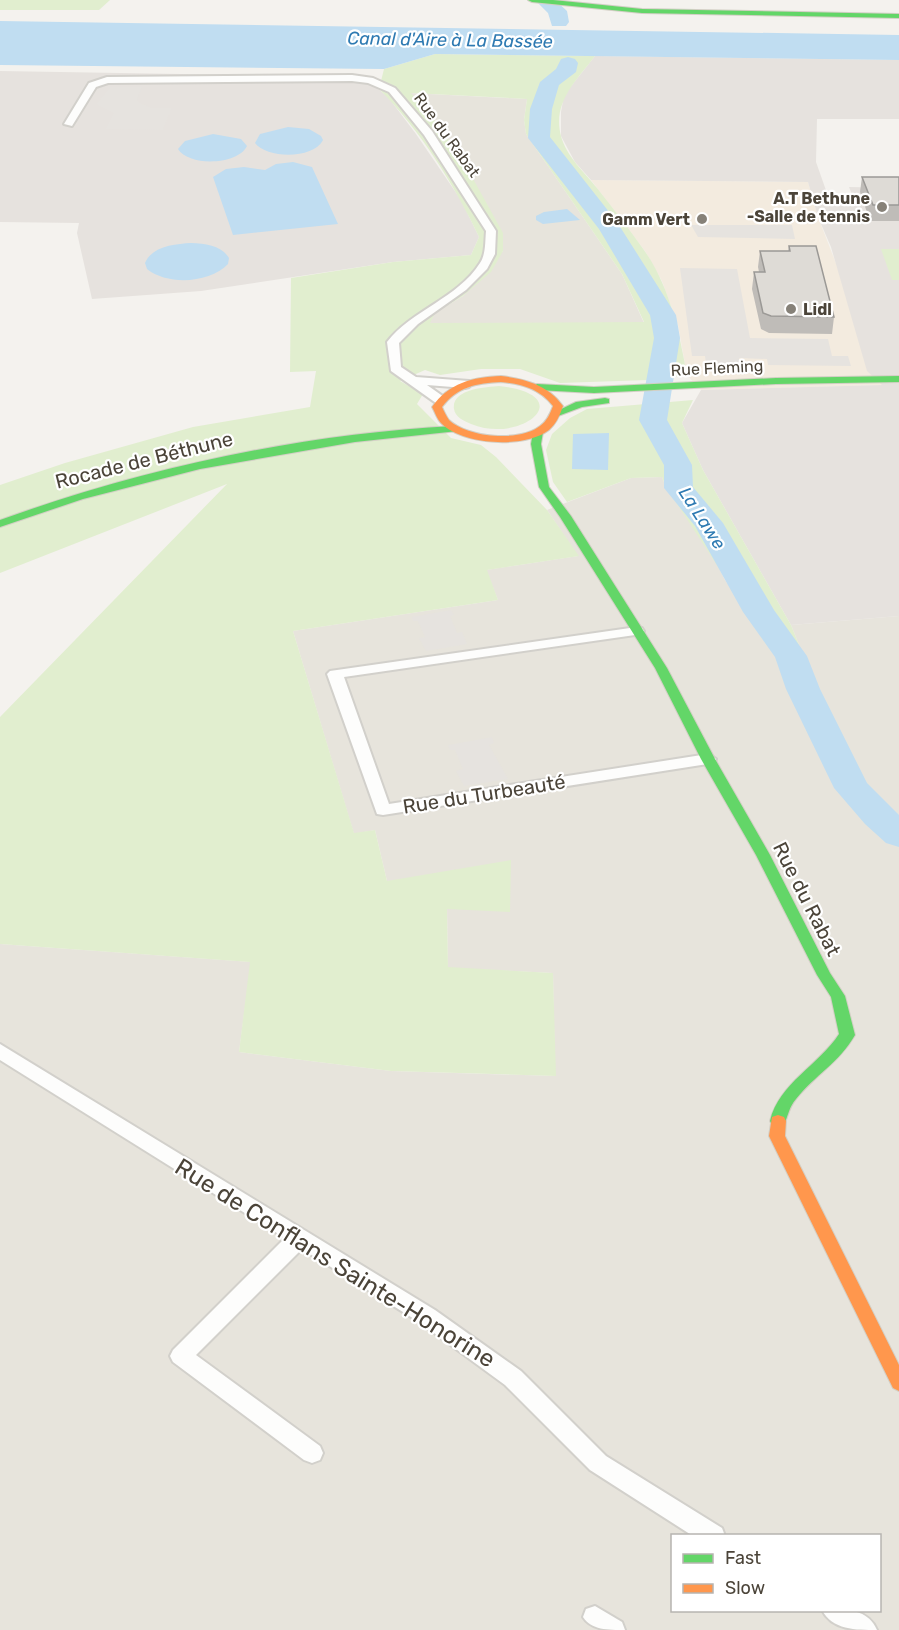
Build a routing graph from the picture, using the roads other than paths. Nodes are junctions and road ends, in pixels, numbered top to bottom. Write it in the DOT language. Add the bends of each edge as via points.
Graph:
graph roads {
  1 [pos="532,0"];
  2 [pos="899,15"];
  3 [pos="69,124"];
  4 [pos="899,379"];
  5 [pos="416,381"];
  6 [pos="465,384"];
  7 [pos="537,387"];
  8 [pos="899,389"];
  9 [pos="681,391"];
  10 [pos="642,393"];
  11 [pos="439,403"];
  12 [pos="558,413"];
  13 [pos="454,429"];
  14 [pos="538,432"];
  15 [pos="336,441"];
  16 [pos="0,524"];
  17 [pos="638,631"];
  18 [pos="708,759"];
  19 [pos="0,1052"];
  20 [pos="299,1238"];
  21 [pos="899,1383"];
  22 [pos="312,1453"];
  23 [pos="711,1534"];
  24 [pos="836,1612"];
  25 [pos="865,1630"];
  1 -- 2 [label="main road" via="663,12"];
  3 -- 5 [label="street, Rue du Rabat" via="93,85 107,80 352,78 370,80 393,90 428,133 491,231 485,266 460,289 404,328 393,342 394,368"];
  4 -- 9 [label="main road, Rue Fleming" via="776,381"];
  5 -- 6 [label="street"];
  5 -- 11 [label="street"];
  6 -- 7 [label="main road, Rue Fleming" via="501,380"];
  6 -- 11 [label="main road, Rocade de Béthune" via="450,390"];
  7 -- 10 [label="main road, Rue Fleming"];
  7 -- 12 [label="main road" via="554,399"];
  8 -- 9 [label="main road, Rue Fleming"];
  9 -- 10 [label="main road, Rue Fleming"];
  10 -- 12 [label="main road, Rue Fleming" via="580,404"];
  11 -- 13 [label="main road" via="439,415"];
  11 -- 15 [label="main road, Rocade de Béthune" via="420,417"];
  12 -- 14 [label="main road"];
  13 -- 14 [label="main road" via="494,439"];
  13 -- 15 [label="main road, Rocade de Béthune"];
  14 -- 17 [label="main road, Rue du Rabat" via="536,444 544,487"];
  15 -- 16 [label="main road, Rocade de Béthune" via="180,467 84,493"];
  17 -- 18 [label="main road, Rue du Rabat"];
  17 -- 18 [label="street, Rue du Turbeauté" via="336,674 383,810"];
  18 -- 21 [label="main road, Rue du Rabat" via="838,996 847,1035 779,1111 777,1136"];
  19 -- 20 [label="street, Rue de Conflans Sainte-Honorine"];
  20 -- 22 [label="street" via="181,1356"];
  20 -- 23 [label="street, Rue de Conflans Sainte-Honorine" via="427,1316 488,1359 513,1378 598,1463"];
  24 -- 25 [label="street"];
}
